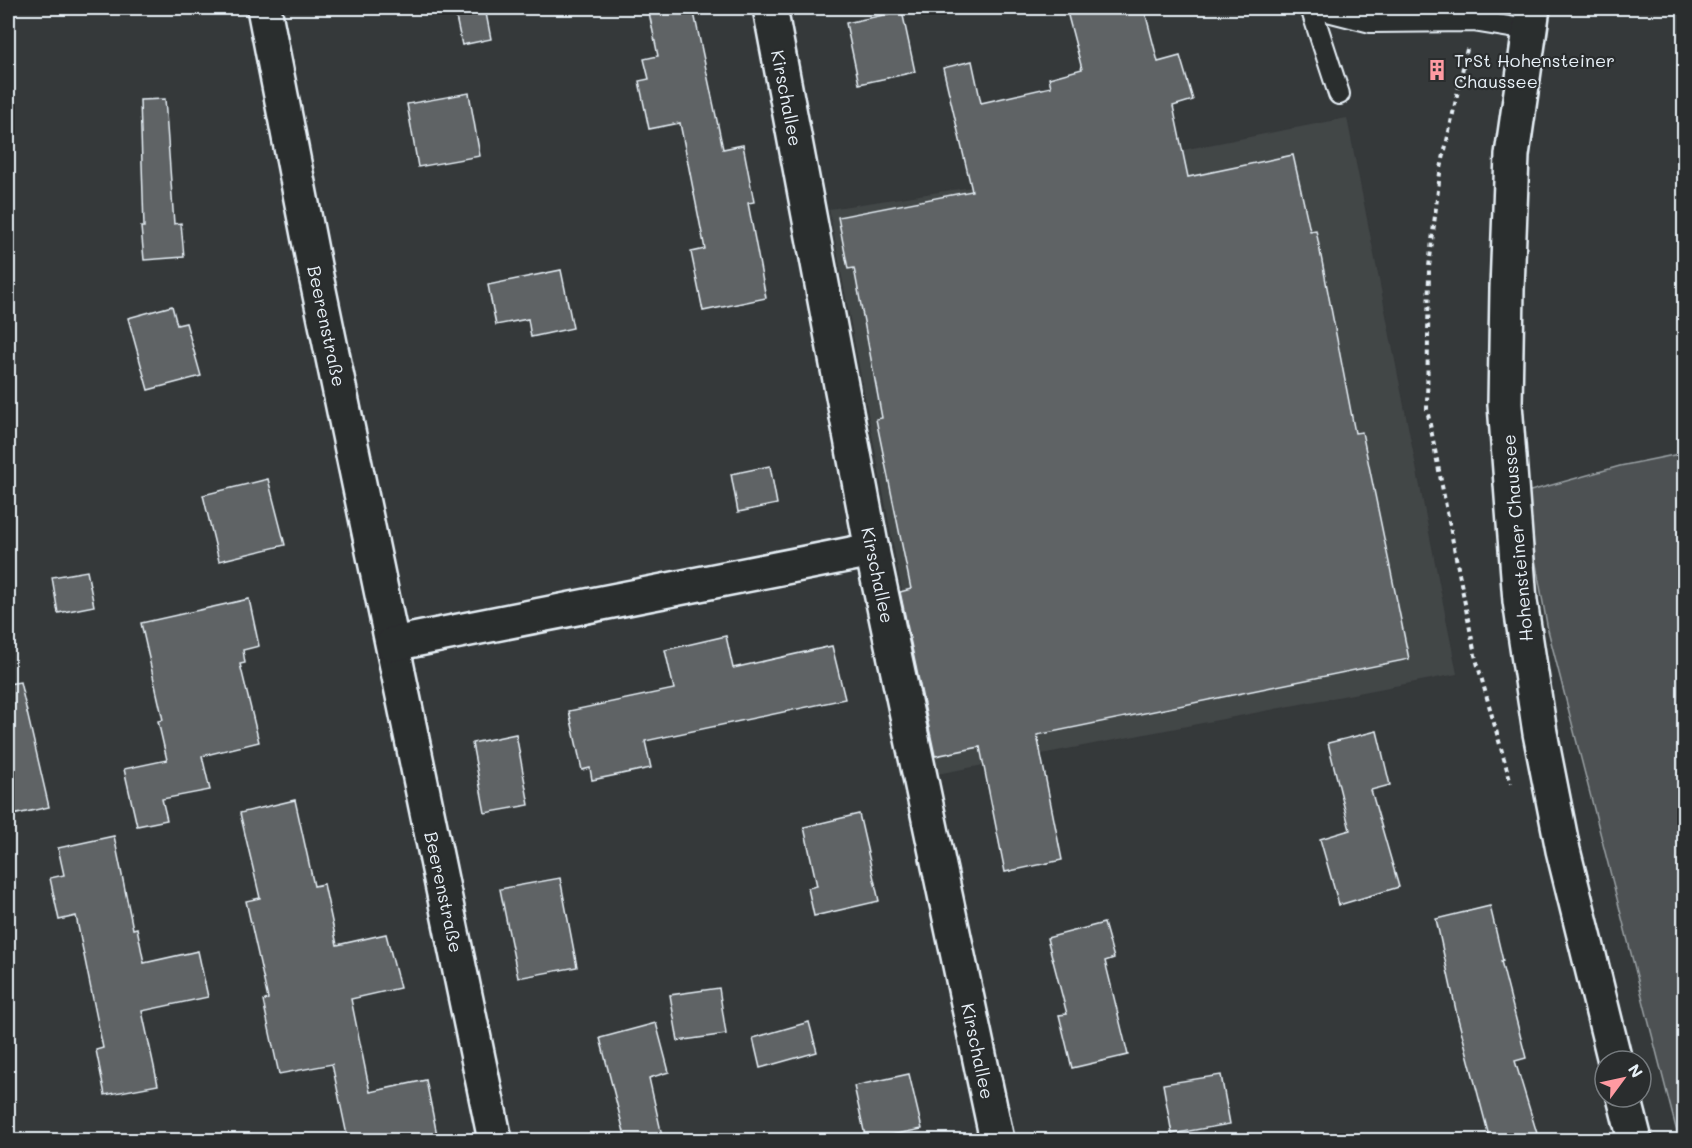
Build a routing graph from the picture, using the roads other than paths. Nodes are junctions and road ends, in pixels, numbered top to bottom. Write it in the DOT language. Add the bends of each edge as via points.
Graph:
graph roads {
  1 [pos="264,8"];
  2 [pos="770,8"];
  3 [pos="1311,8"];
  4 [pos="1316,8"];
  5 [pos="1531,19"];
  6 [pos="1339,94"];
  7 [pos="872,550"];
  8 [pos="393,644"];
  9 [pos="1612,1049"];
  10 [pos="1627,1109"];
  11 [pos="495,1140"];
  12 [pos="998,1140"];
  13 [pos="1635,1140"];
  1 -- 8 [label="street, Beerenstraße"];
  2 -- 7 [label="street, Kirschallee"];
  3 -- 6 [label="lane"];
  4 -- 5 [label="lane" via="1371,22"];
  5 -- 9 [label="street, Hohensteiner Chaussee" via="1512,155 1507,289 1505,404 1520,601 1563,850"];
  7 -- 8 [label="street"];
  7 -- 12 [label="street, Kirschallee"];
  8 -- 11 [label="street, Beerenstraße"];
  10 -- 13 [label="street"];
}
